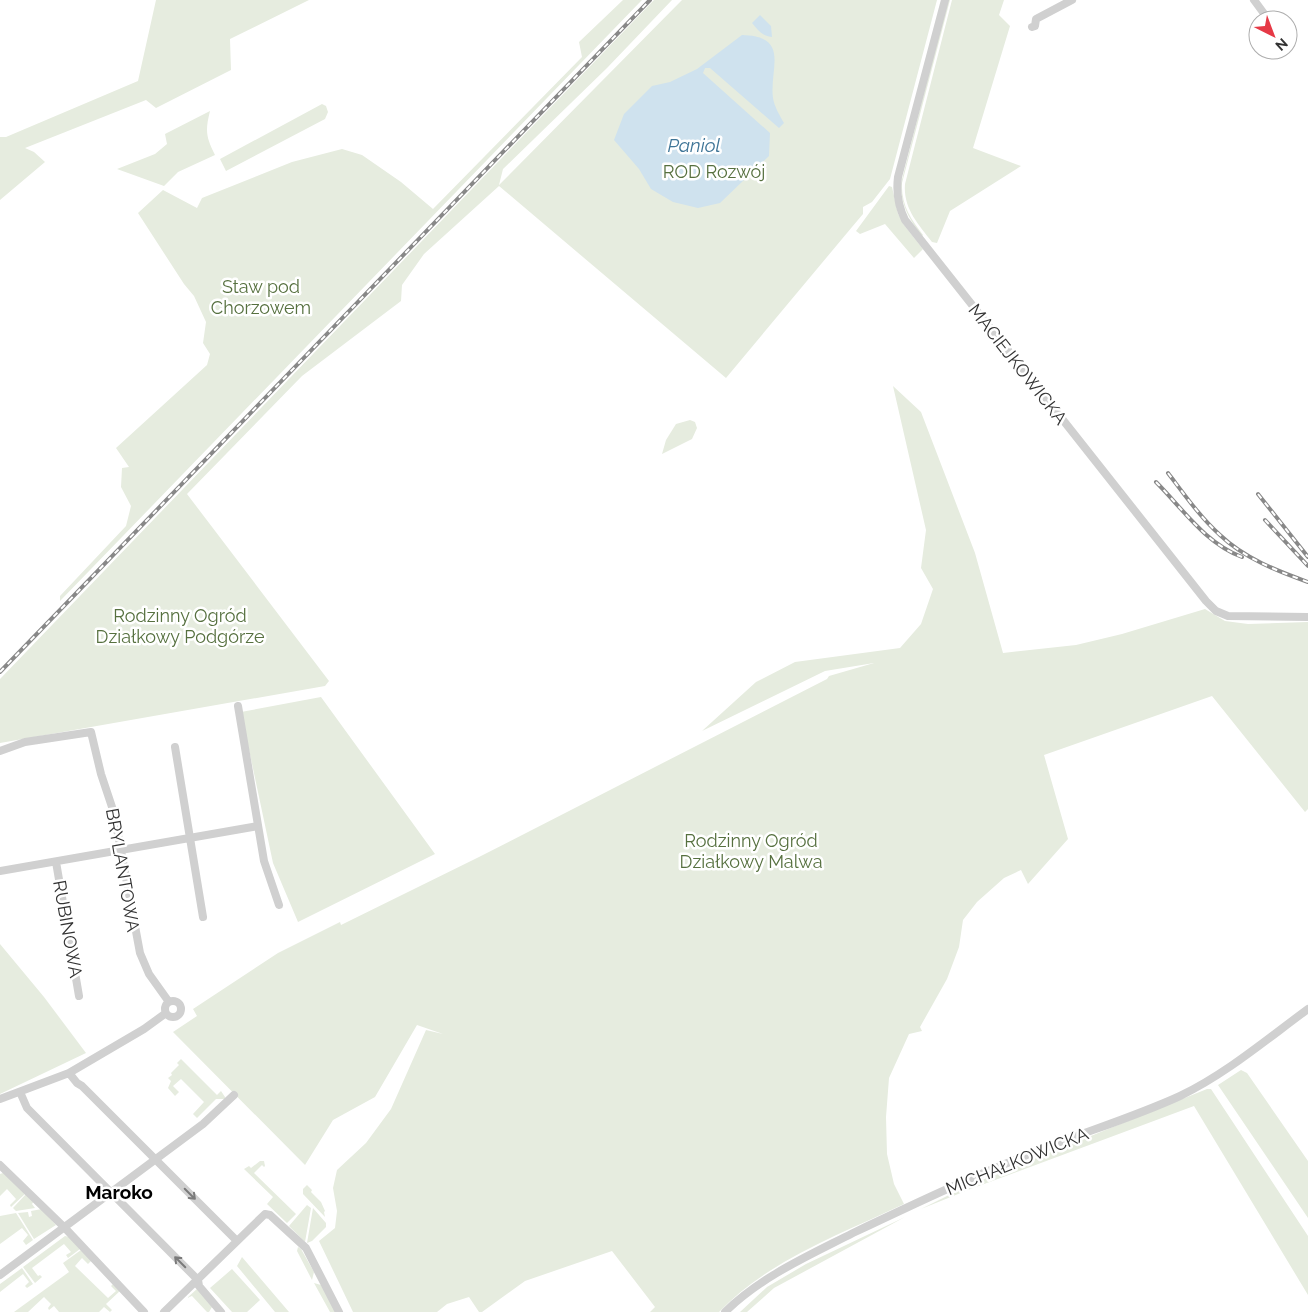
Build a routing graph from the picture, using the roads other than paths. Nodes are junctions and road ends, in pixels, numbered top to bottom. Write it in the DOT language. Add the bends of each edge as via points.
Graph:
graph roads {
  1 [pos="945,0"];
  2 [pos="1072,0"];
  3 [pos="1032,27"];
  4 [pos="1308,617"];
  5 [pos="238,706"];
  6 [pos="175,747"];
  7 [pos="0,751"];
  8 [pos="258,826"];
  9 [pos="190,838"];
  10 [pos="121,851"];
  11 [pos="56,862"];
  12 [pos="0,871"];
  13 [pos="279,904"];
  14 [pos="203,918"];
  15 [pos="79,996"];
  16 [pos="169,1002"];
  17 [pos="1308,1009"];
  18 [pos="166,1013"];
  19 [pos="69,1073"];
  20 [pos="20,1092"];
  21 [pos="234,1094"];
  22 [pos="0,1099"];
  23 [pos="156,1160"];
  24 [pos="0,1165"];
  25 [pos="111,1192"];
  26 [pos="64,1227"];
  27 [pos="237,1240"];
  28 [pos="0,1275"];
  29 [pos="198,1280"];
  30 [pos="144,1312"];
  31 [pos="164,1312"];
  32 [pos="221,1312"];
  33 [pos="339,1312"];
  34 [pos="725,1312"];
  1 -- 4 [label="street, MACIEJKOWICKA" via="898,177 897,197 906,220 1216,611 1228,616"];
  2 -- 3 [label="street" via="1036,20"];
  5 -- 8 [label="street"];
  6 -- 9 [label="street"];
  7 -- 10 [label="street, BRYLANTOWA" via="25,742 91,732 111,801"];
  8 -- 9 [label="street, RUBINOWA"];
  8 -- 13 [label="street" via="264,861"];
  9 -- 10 [label="street, RUBINOWA"];
  9 -- 14 [label="street"];
  10 -- 11 [label="street, RUBINOWA"];
  10 -- 16 [label="street, BRYLANTOWA" via="140,953 149,974"];
  11 -- 12 [label="street, RUBINOWA"];
  11 -- 15 [label="street, RUBINOWA"];
  16 -- 18 [label="street" via="165,1007"];
  16 -- 18 [label="street" via="178,1002 182,1011 175,1017"];
  17 -- 34 [label="street, MICHAŁKOWICKA" via="1224,1070 1182,1095 938,1192 772,1275"];
  18 -- 19 [label="street"];
  19 -- 20 [label="street"];
  19 -- 23 [label="street"];
  20 -- 22 [label="street"];
  20 -- 25 [label="street" via="27,1108"];
  21 -- 23 [label="street" via="203,1124"];
  23 -- 25 [label="street"];
  23 -- 27 [label="street, one-way"];
  24 -- 26 [label="street"];
  25 -- 26 [label="street"];
  29 -- 25 [label="street, one-way"];
  26 -- 28 [label="street"];
  26 -- 30 [label="street"];
  27 -- 29 [label="street"];
  27 -- 33 [label="street" via="265,1214 270,1215 306,1248"];
  29 -- 31 [label="street"];
  29 -- 32 [label="street" via="199,1286"];
}
